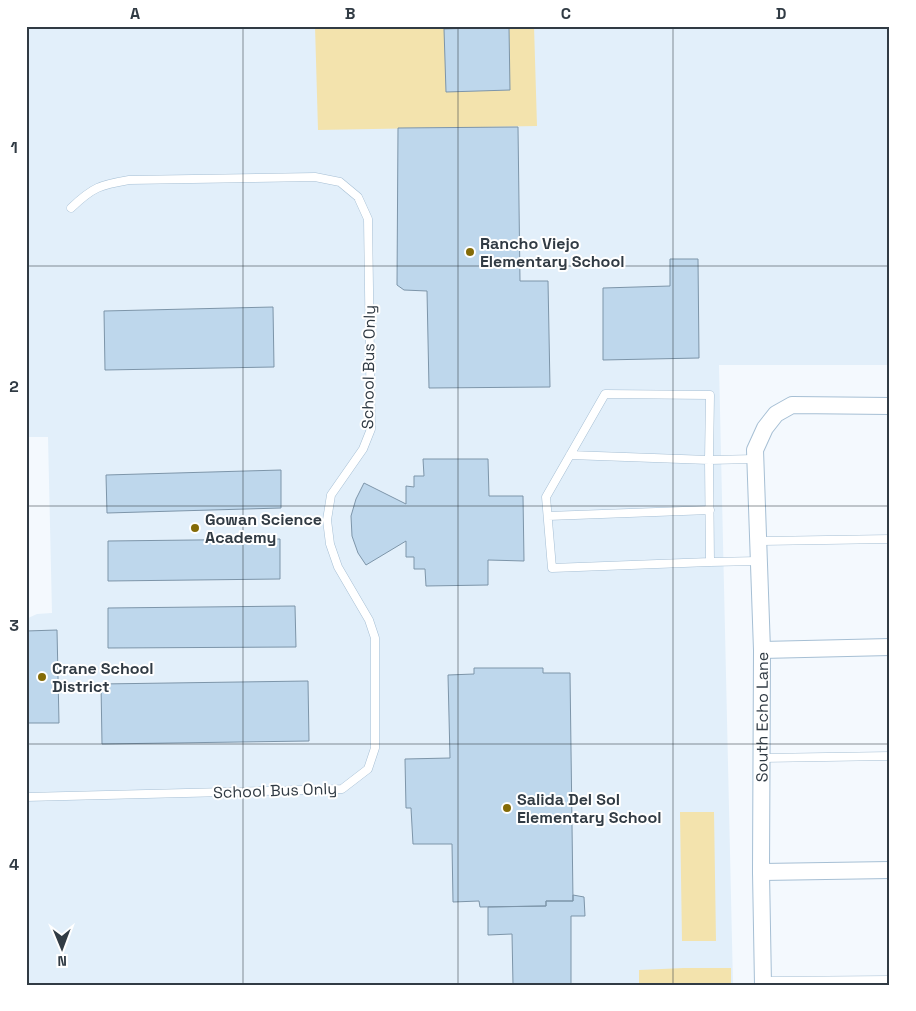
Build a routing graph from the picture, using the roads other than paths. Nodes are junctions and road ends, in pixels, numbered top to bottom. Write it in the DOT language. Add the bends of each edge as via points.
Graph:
graph roads {
  1 [pos="71,208"];
  2 [pos="890,406"];
  3 [pos="755,454"];
  4 [pos="570,455"];
  5 [pos="709,460"];
  6 [pos="710,510"];
  7 [pos="548,516"];
  8 [pos="890,539"];
  9 [pos="758,542"];
  10 [pos="758,561"];
  11 [pos="710,562"];
  12 [pos="890,647"];
  13 [pos="762,650"];
  14 [pos="890,756"];
  15 [pos="761,758"];
  16 [pos="26,797"];
  17 [pos="890,870"];
  18 [pos="761,872"];
  19 [pos="890,980"];
  20 [pos="763,983"];
  1 -- 16 [label="lane, School Bus Only" via="86,193 104,184 129,180 315,177 340,182 358,197 368,219 371,429 363,449 331,495 327,520 330,544 338,567 369,620 375,638 376,748 368,769 342,789"];
  2 -- 3 [label="street" via="792,405 776,414 764,428"];
  3 -- 5 [label="lane"];
  3 -- 9 [label="street, South Echo Lane"];
  4 -- 5 [label="lane"];
  4 -- 5 [label="lane" via="605,394 710,394"];
  4 -- 7 [label="lane" via="546,497"];
  5 -- 6 [label="lane"];
  6 -- 7 [label="lane"];
  6 -- 11 [label="lane"];
  7 -- 11 [label="lane" via="552,568"];
  8 -- 9 [label="lane"];
  9 -- 10 [label="street, South Echo Lane"];
  10 -- 11 [label="lane"];
  10 -- 13 [label="street, South Echo Lane"];
  12 -- 13 [label="street"];
  13 -- 15 [label="street, South Echo Lane"];
  14 -- 15 [label="lane"];
  15 -- 18 [label="street, South Echo Lane"];
  17 -- 18 [label="street"];
  18 -- 20 [label="street, South Echo Lane"];
  19 -- 20 [label="lane"];
}
